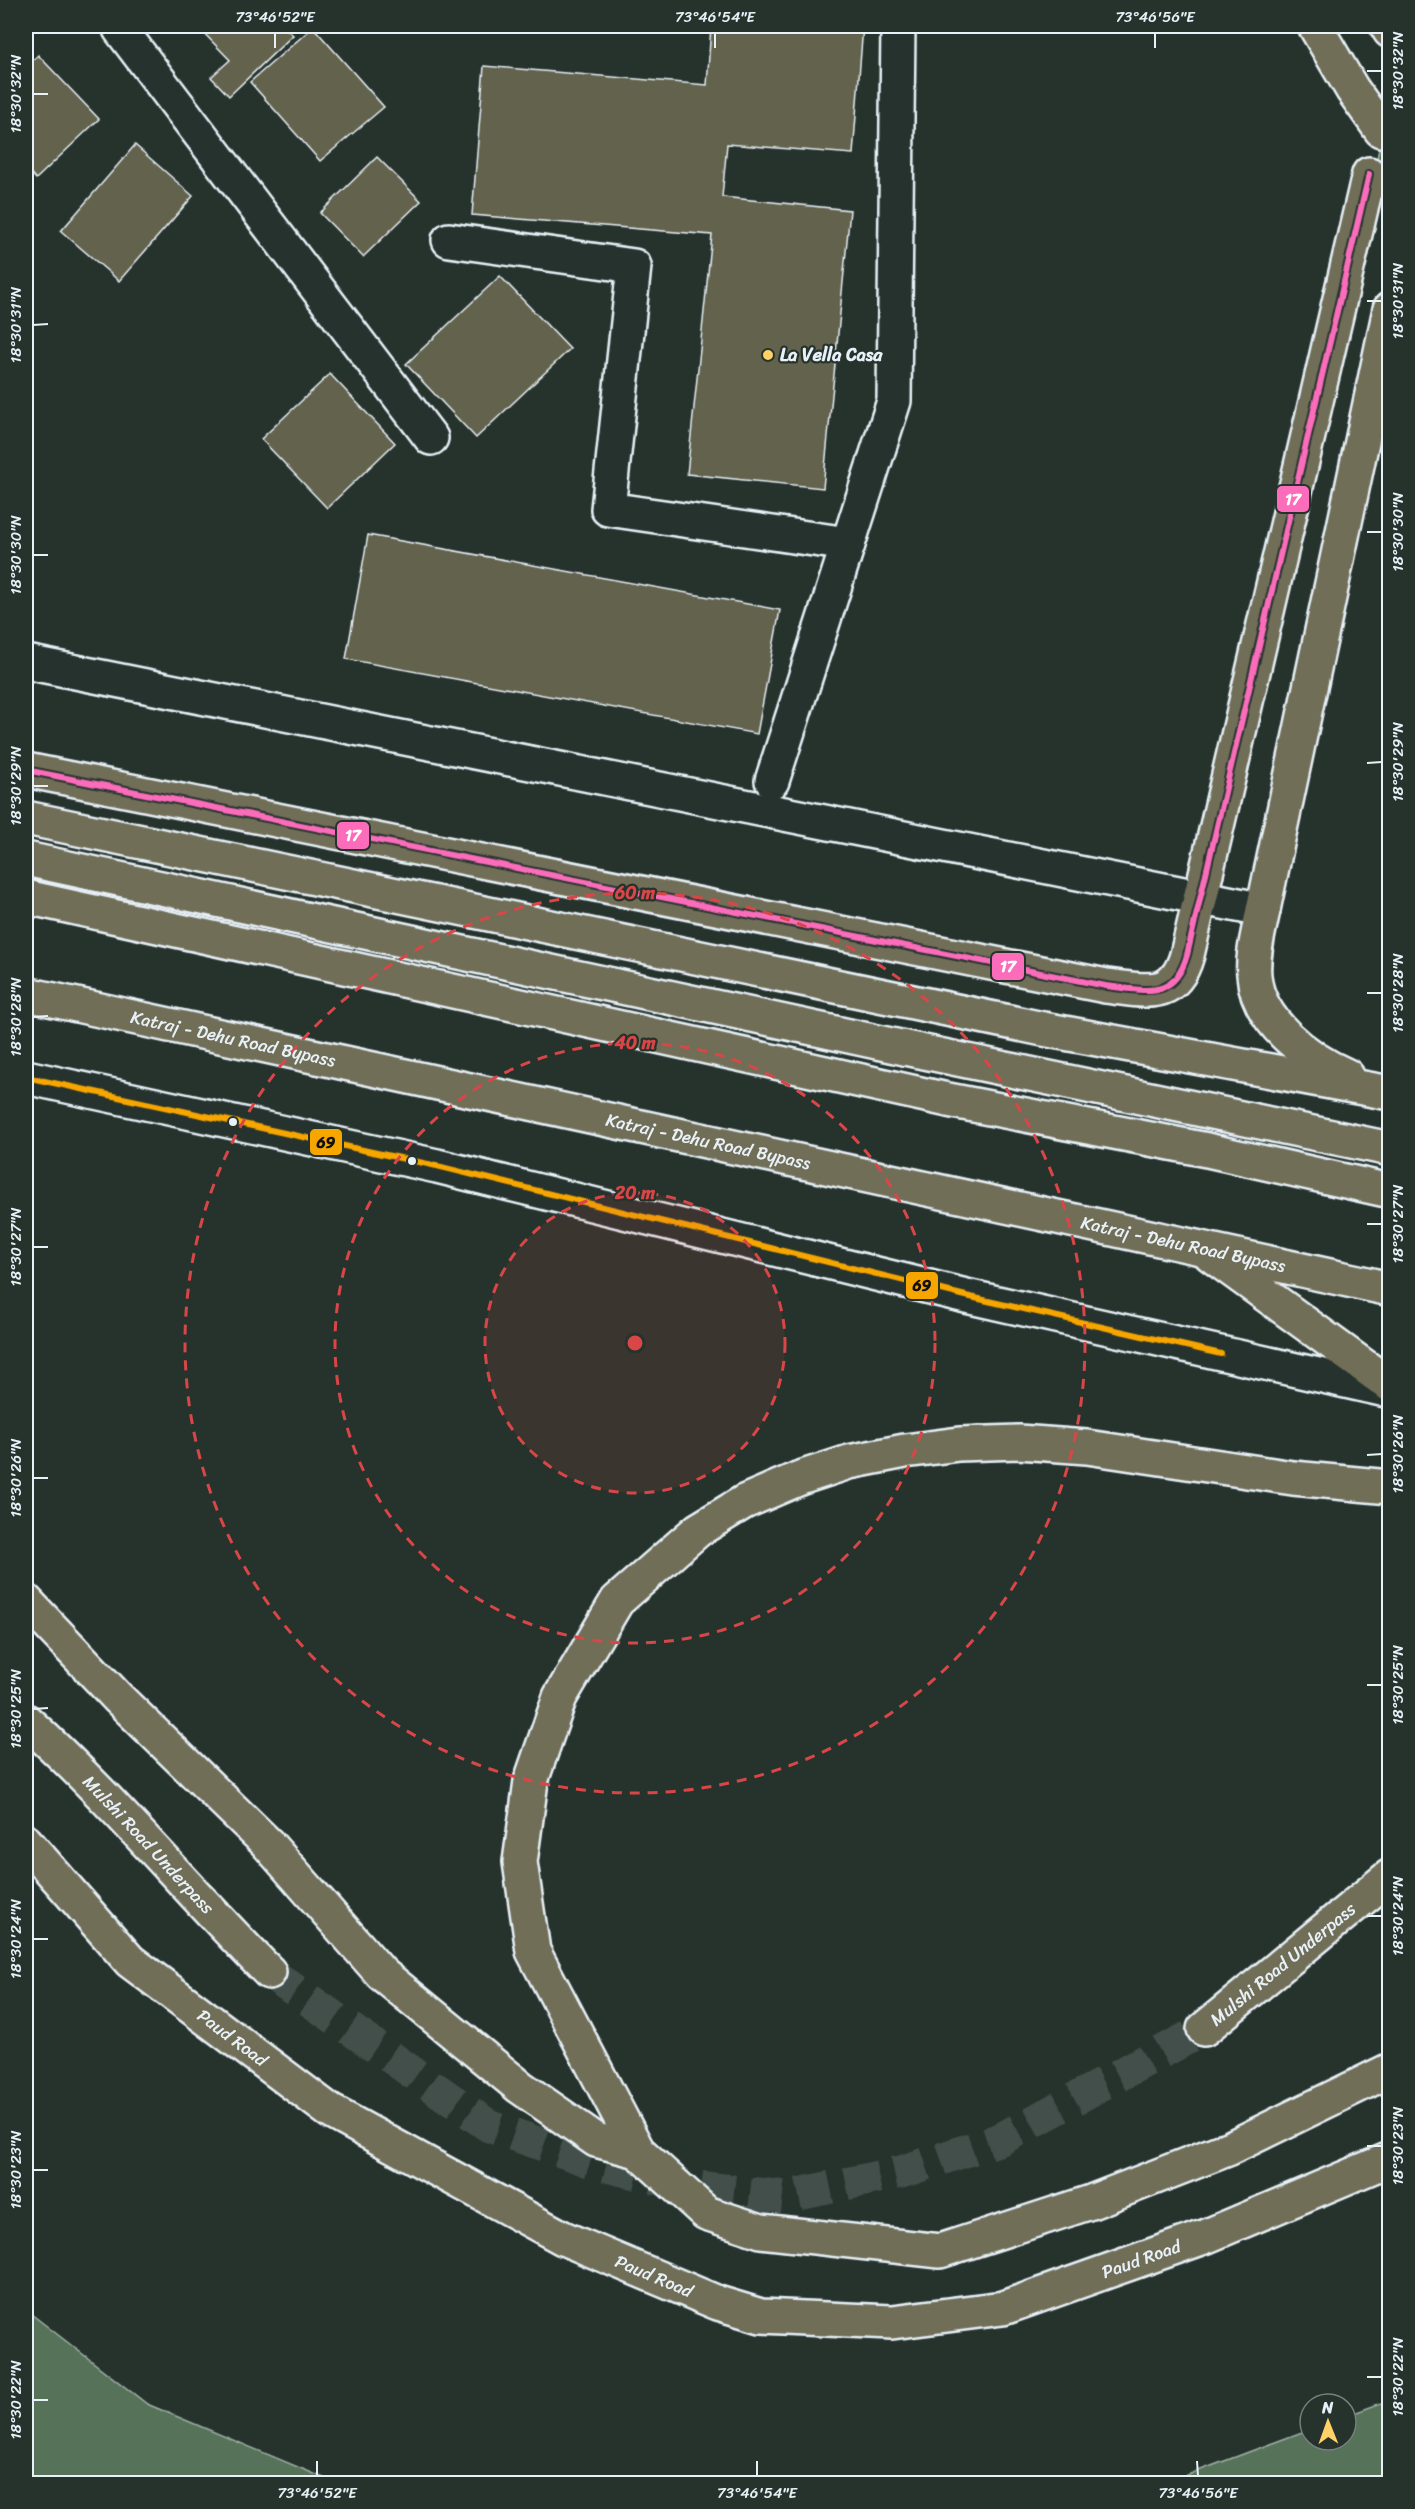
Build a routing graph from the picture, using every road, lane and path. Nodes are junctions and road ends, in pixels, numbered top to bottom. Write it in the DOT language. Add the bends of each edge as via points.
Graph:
graph roads {
  1 [pos="120,26"];
  2 [pos="898,26"];
  3 [pos="1387,26"];
  4 [pos="1314,27"];
  5 [pos="1389,31"];
  6 [pos="1385,124"];
  7 [pos="1370,174"];
  8 [pos="1389,208"];
  9 [pos="449,240"];
  10 [pos="1389,309"];
  11 [pos="432,438"];
  12 [pos="848,544"];
  13 [pos="26,662"];
  14 [pos="26,770"];
  15 [pos="772,781"];
  16 [pos="26,818"];
  17 [pos="26,859"];
  18 [pos="26,897"];
  19 [pos="1201,899"];
  20 [pos="1263,910"];
  21 [pos="26,994"];
  22 [pos="26,1077"];
  23 [pos="1385,1092"];
  24 [pos="1389,1149"];
  25 [pos="1389,1191"];
  26 [pos="1200,1247"];
  27 [pos="1389,1289"];
  28 [pos="1389,1385"];
  29 [pos="1389,1391"];
  30 [pos="1389,1487"];
  31 [pos="26,1602"];
  32 [pos="26,1721"];
  33 [pos="26,1842"];
  34 [pos="1389,1876"];
  35 [pos="269,1972"];
  36 [pos="1204,2029"];
  37 [pos="1389,2070"];
  38 [pos="638,2151"];
  39 [pos="1389,2158"];
  1 -- 11 [label="street"];
  2 -- 12 [label="street" via="894,401"];
  3 -- 5 [label="main road"];
  4 -- 6 [label="main road" via="1352,89"];
  6 -- 7 [label="main road" via="1371,145"];
  7 -- 8 [label="main road" via="1380,199"];
  7 -- 19 [label="main road"];
  9 -- 12 [label="street" via="634,266 608,509"];
  10 -- 20 [label="main road"];
  12 -- 15 [label="street"];
  13 -- 19 [label="street"];
  14 -- 19 [label="main road" via="1106,986 1152,991 1173,984 1183,970"];
  16 -- 23 [label="main road" via="1043,1029"];
  17 -- 24 [label="main road"];
  18 -- 25 [label="main road" via="948,1100 1207,1150"];
  19 -- 20 [label="street"];
  20 -- 23 [label="main road" via="1254,975 1262,1005 1297,1047 1326,1067"];
  21 -- 26 [label="main road, Katraj - Dehu Road Bypass"];
  22 -- 29 [label="street" via="437,1166 966,1296"];
  26 -- 27 [label="main road, Katraj - Dehu Road Bypass"];
  26 -- 28 [label="main road"];
  30 -- 38 [label="main road" via="1293,1478 1087,1447 1018,1442 959,1444 849,1462 800,1478 744,1502 698,1530 642,1578 617,1601 560,1697 531,1781 520,1862 533,1951"];
  31 -- 38 [label="main road" via="267,1844 382,1974 520,2087 596,2140"];
  32 -- 35 [label="main road, Mulshi Road Underpass" via="62,1753"];
  33 -- 39 [label="main road, Paud Road" via="130,1961 330,2111 564,2238 717,2303 761,2316 892,2322 1003,2308 1208,2236"];
  34 -- 36 [label="main road, Mulshi Road Underpass"];
  37 -- 38 [label="main road" via="1230,2148 1091,2202 940,2251 761,2231 706,2213"];
}
